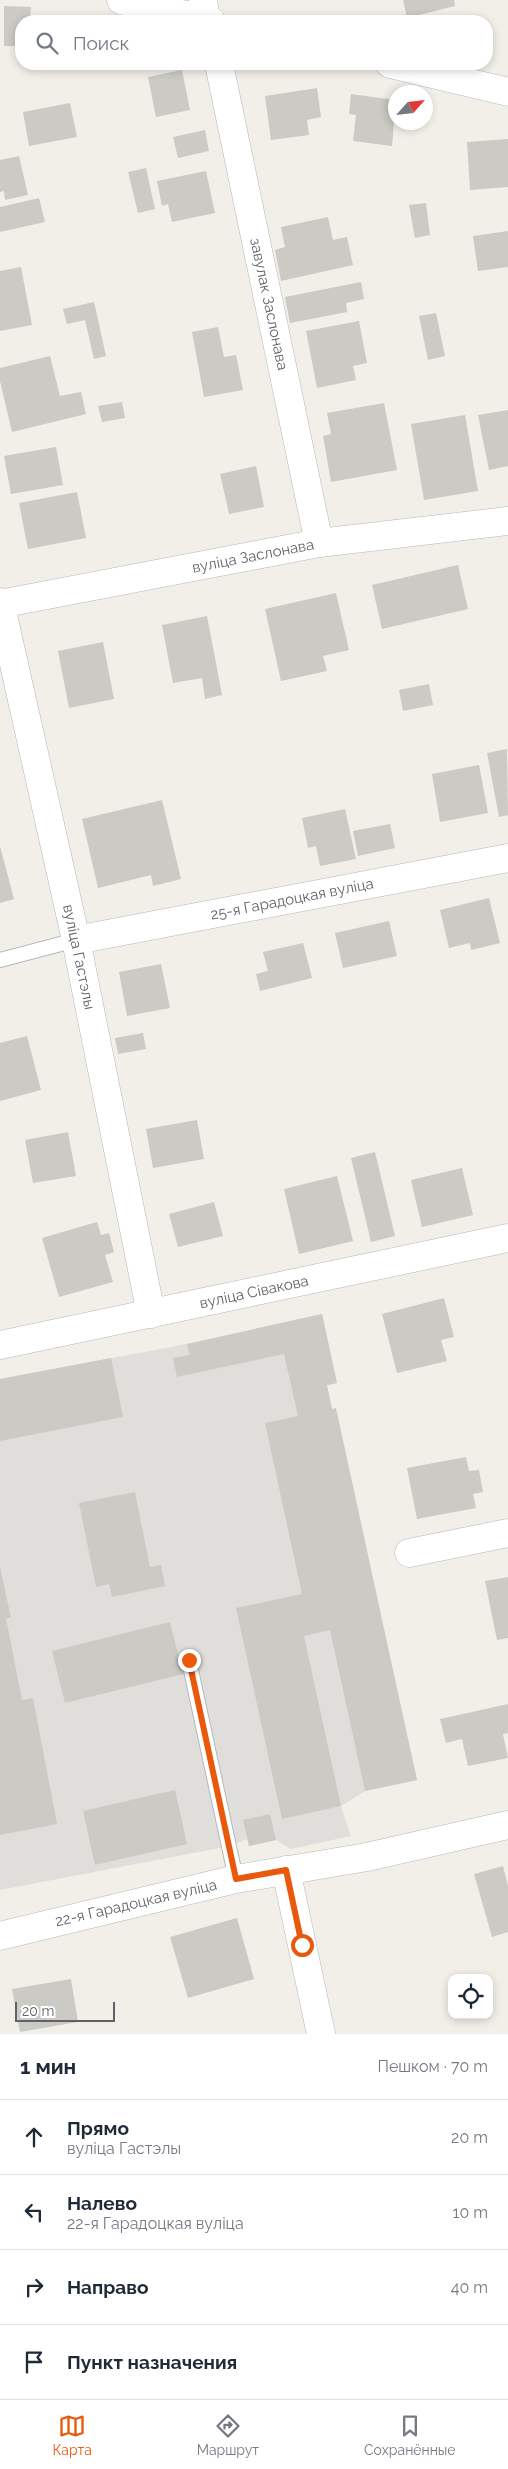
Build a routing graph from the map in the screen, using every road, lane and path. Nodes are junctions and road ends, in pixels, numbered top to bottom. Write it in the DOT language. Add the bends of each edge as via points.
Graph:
graph roads {
  1 [pos="121,0"];
  2 [pos="201,15"];
  3 [pos="220,70"];
  4 [pos="415,70"];
  5 [pos="508,92"];
  6 [pos="508,521"];
  7 [pos="319,544"];
  8 [pos="0,603"];
  9 [pos="508,858"];
  10 [pos="76,940"];
  11 [pos="0,960"];
  12 [pos="508,1238"];
  13 [pos="151,1314"];
  14 [pos="0,1344"];
  15 [pos="508,1533"];
  16 [pos="409,1553"];
  17 [pos="189,1660"];
  18 [pos="508,1825"];
  19 [pos="286,1870"];
  20 [pos="236,1879"];
  21 [pos="0,1936"];
  22 [pos="321,2034"];
  1 -- 2 [label="street"];
  3 -- 7 [label="street, завулак Заслонава"];
  4 -- 5 [label="street"];
  6 -- 7 [label="street, вуліца Заслонава"];
  7 -- 8 [label="street, вуліца Заслонава"];
  8 -- 10 [label="street, вуліца Гастэлы"];
  9 -- 10 [label="street, 25-я Гарадоцкая вуліца"];
  10 -- 11 [label="lane"];
  10 -- 13 [label="street, вуліца Гастэлы"];
  12 -- 13 [label="street, вуліца Сівакова"];
  13 -- 14 [label="street, вуліца Сівакова"];
  15 -- 16 [label="street"];
  17 -- 20 [label="lane"];
  18 -- 19 [label="street, 22-я Гарадоцкая вуліца" via="367,1857"];
  19 -- 20 [label="street, 22-я Гарадоцкая вуліца"];
  19 -- 22 [label="street"];
  20 -- 21 [label="street, 22-я Гарадоцкая вуліца"];
}
